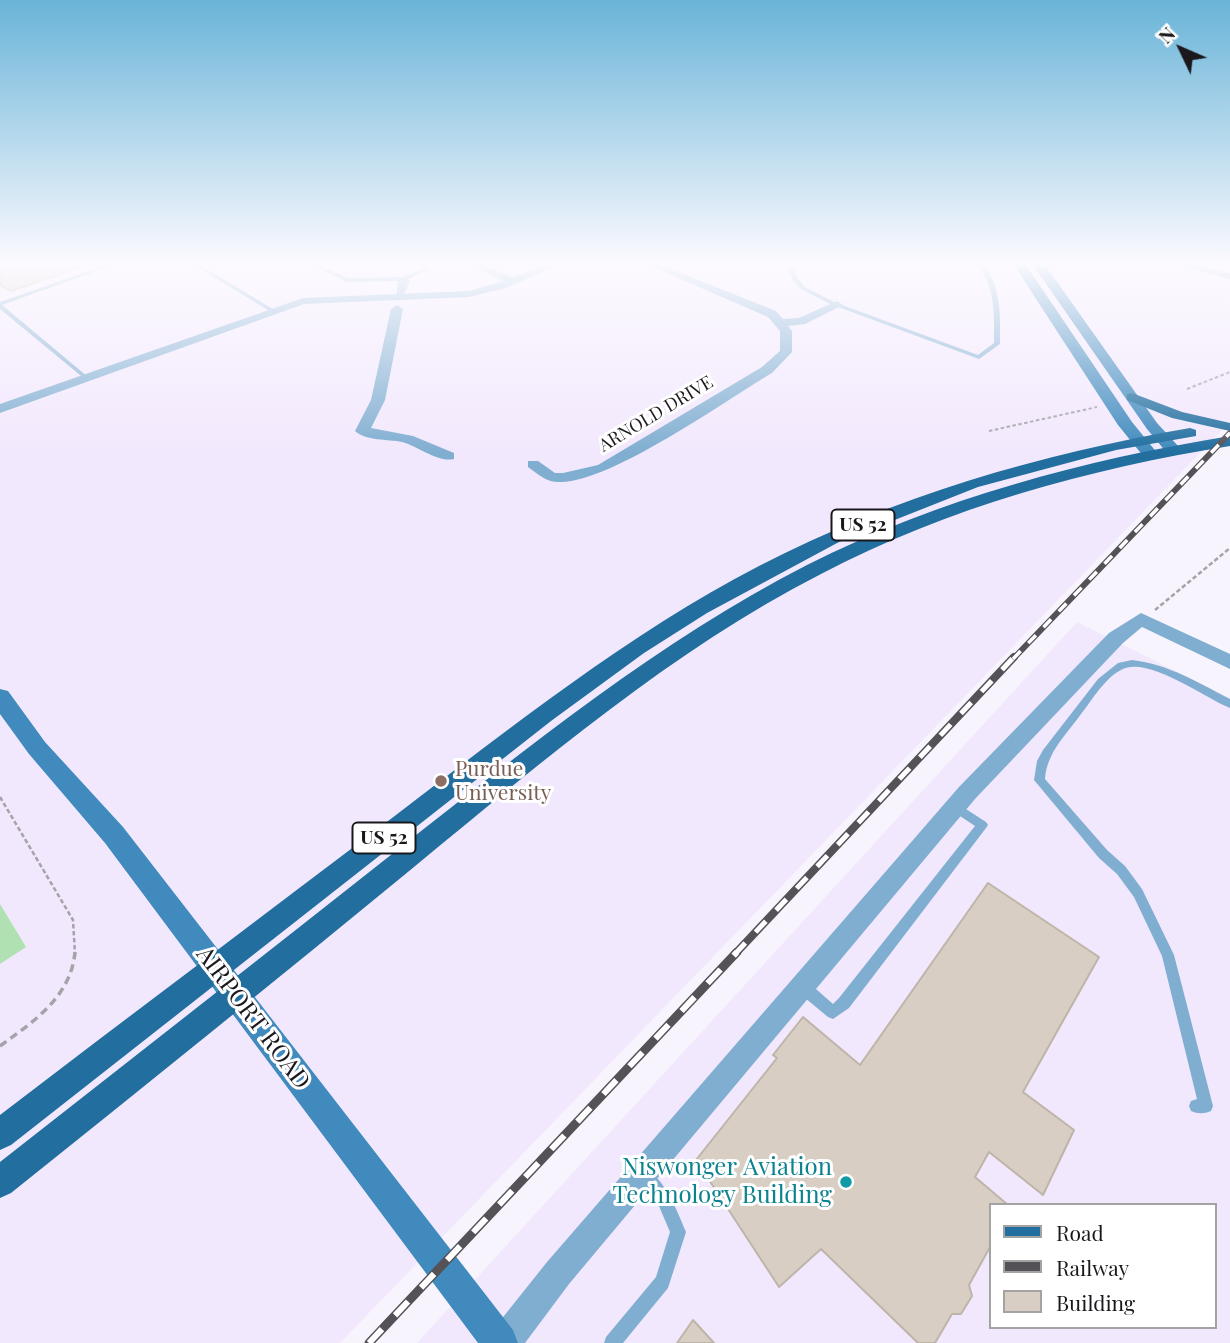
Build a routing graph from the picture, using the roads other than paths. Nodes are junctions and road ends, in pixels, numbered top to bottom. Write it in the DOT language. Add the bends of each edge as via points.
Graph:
graph roads {
  1 [pos="27,328"];
  2 [pos="224,328"];
  3 [pos="393,328"];
  4 [pos="783,328"];
  5 [pos="901,328"];
  6 [pos="997,328"];
  7 [pos="1062,328"];
  8 [pos="1083,328"];
  9 [pos="86,378"];
  10 [pos="1132,397"];
  11 [pos="0,409"];
  12 [pos="1229,432"];
  13 [pos="1166,443"];
  14 [pos="1144,447"];
  15 [pos="449,456"];
  16 [pos="533,464"];
  17 [pos="1230,662"];
  18 [pos="0,697"];
  19 [pos="1230,704"];
  20 [pos="955,807"];
  21 [pos="216,968"];
  22 [pos="802,987"];
  23 [pos="235,994"];
  24 [pos="1196,1106"];
  25 [pos="0,1134"];
  26 [pos="643,1174"];
  27 [pos="0,1182"];
  28 [pos="502,1343"];
  29 [pos="612,1343"];
  1 -- 9 [label="lane"];
  2 -- 9 [label="street"];
  3 -- 15 [label="street" via="378,400 362,431 408,439"];
  4 -- 16 [label="street, ARNOLD DRIVE" via="788,343 778,362 603,468 578,477 551,477"];
  5 -- 6 [label="lane" via="983,357 997,344"];
  7 -- 14 [label="main road"];
  8 -- 10 [label="main road"];
  9 -- 11 [label="street"];
  10 -- 12 [label="main road"];
  10 -- 13 [label="main road"];
  12 -- 13 [label="main road, US 52"];
  13 -- 14 [label="main road, US 52"];
  14 -- 21 [label="main road, US 52" via="1027,467 917,503 826,541 728,592 595,677"];
  14 -- 23 [label="main road, US 52" via="934,515 758,599 607,700"];
  17 -- 20 [label="street" via="1141,619 1098,655"];
  18 -- 21 [label="main road, AIRPORT ROAD"];
  19 -- 24 [label="lane" via="1157,667 1121,666 1099,684 1040,761 1039,780 1127,878 1168,955 1206,1106"];
  20 -- 22 [label="street"];
  20 -- 22 [label="lane" via="982,825 844,1003 833,1012"];
  21 -- 23 [label="main road, AIRPORT ROAD"];
  21 -- 25 [label="main road, US 52"];
  22 -- 26 [label="street"];
  23 -- 27 [label="main road, US 52"];
  23 -- 28 [label="main road, AIRPORT ROAD"];
  26 -- 28 [label="street"];
  26 -- 29 [label="lane" via="661,1194 678,1232 662,1282"];
}
